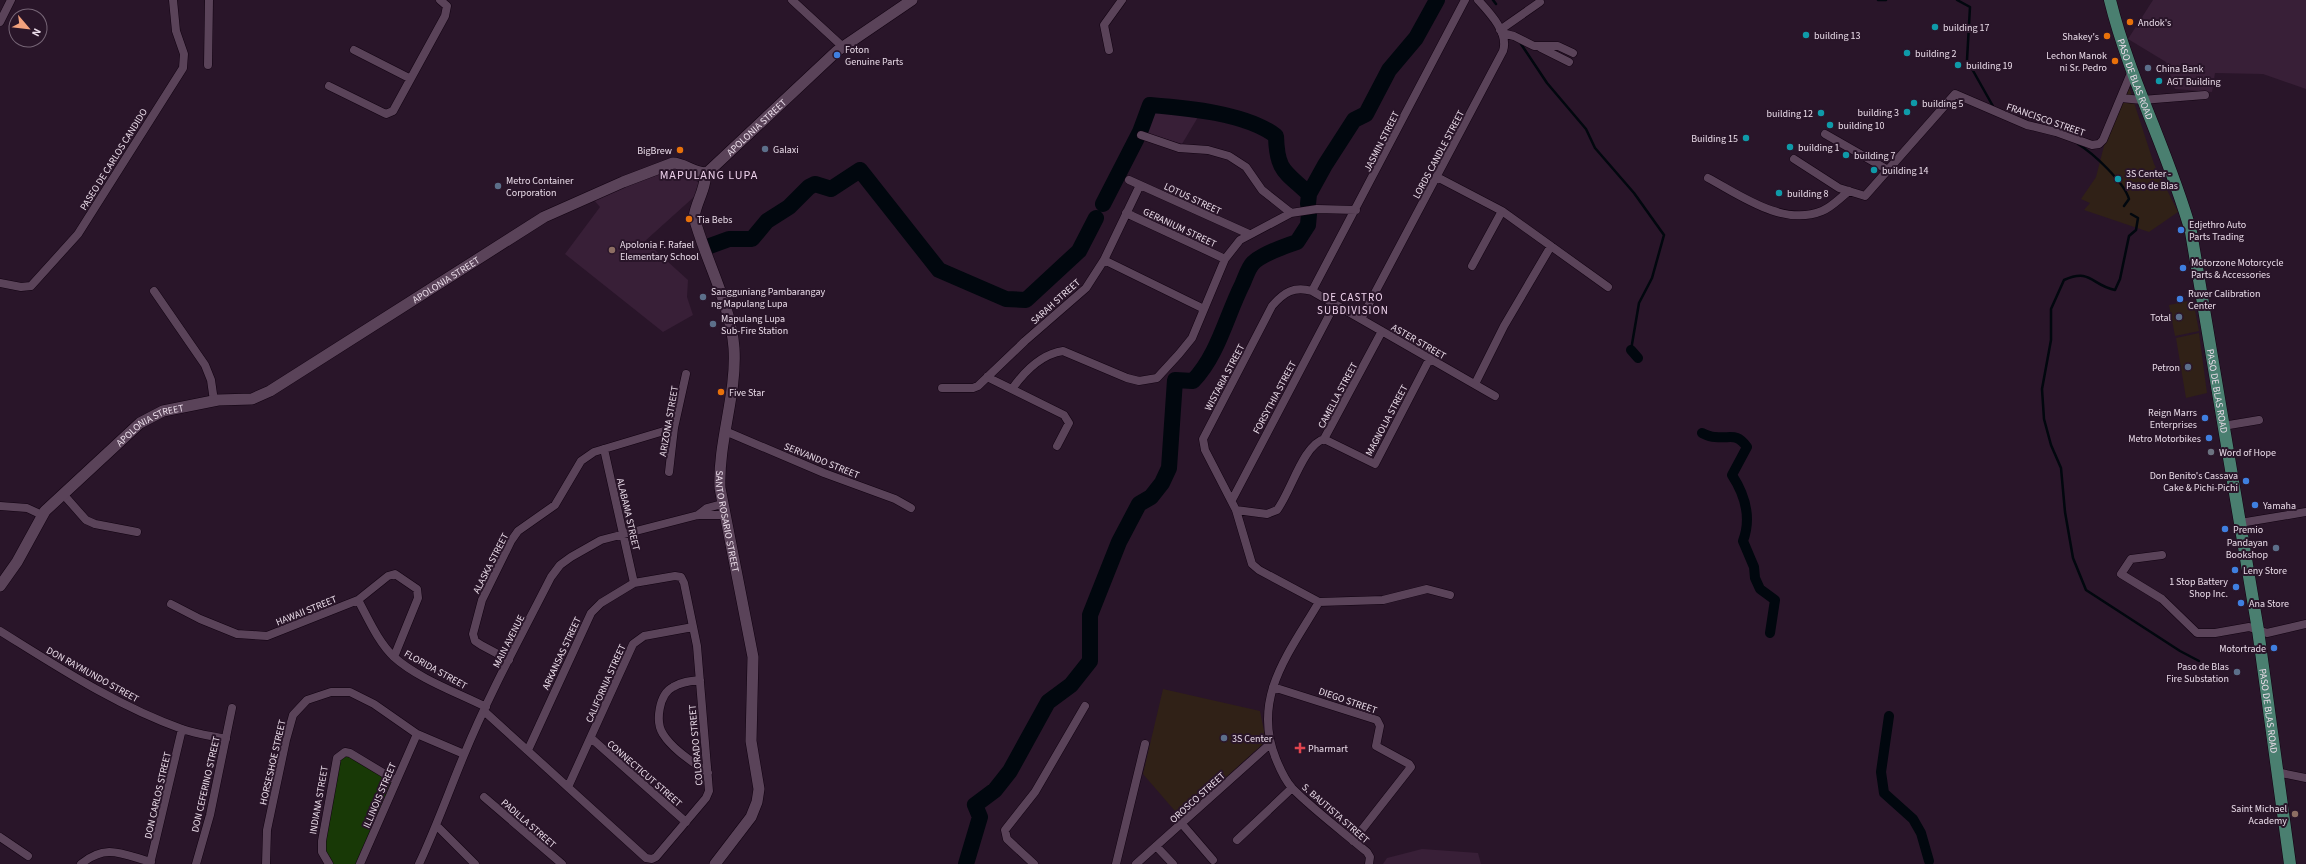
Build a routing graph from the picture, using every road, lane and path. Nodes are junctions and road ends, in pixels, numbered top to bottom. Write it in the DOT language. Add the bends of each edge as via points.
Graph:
graph roads {
  1 [pos="12,0"];
  2 [pos="173,0"];
  3 [pos="209,0"];
  4 [pos="440,0"];
  5 [pos="792,0"];
  6 [pos="912,0"];
  7 [pos="1122,0"];
  8 [pos="1465,0"];
  9 [pos="1478,0"];
  10 [pos="2110,0"];
  11 [pos="1540,2"];
  12 [pos="0,22"];
  13 [pos="1501,31"];
  14 [pos="843,47"];
  15 [pos="1538,47"];
  16 [pos="354,50"];
  17 [pos="1109,50"];
  18 [pos="1573,53"];
  19 [pos="1568,62"];
  20 [pos="208,65"];
  21 [pos="2131,73"];
  22 [pos="409,78"];
  23 [pos="330,86"];
  24 [pos="2204,95"];
  25 [pos="2121,98"];
  26 [pos="2142,100"];
  27 [pos="1825,134"];
  28 [pos="1142,135"];
  29 [pos="1794,158"];
  30 [pos="1888,170"];
  31 [pos="705,173"];
  32 [pos="1437,177"];
  33 [pos="1708,178"];
  34 [pos="1129,180"];
  35 [pos="1140,185"];
  36 [pos="1849,191"];
  37 [pos="1356,210"];
  38 [pos="1502,211"];
  39 [pos="1126,213"];
  40 [pos="1290,213"];
  41 [pos="1249,234"];
  42 [pos="1551,246"];
  43 [pos="1225,259"];
  44 [pos="1104,260"];
  45 [pos="1472,266"];
  46 [pos="0,283"];
  47 [pos="1608,287"];
  48 [pos="154,291"];
  49 [pos="1312,291"];
  50 [pos="1335,304"];
  51 [pos="1204,309"];
  52 [pos="1361,319"];
  53 [pos="1382,331"];
  54 [pos="1430,358"];
  55 [pos="686,374"];
  56 [pos="987,377"];
  57 [pos="1475,384"];
  58 [pos="942,388"];
  59 [pos="1012,389"];
  60 [pos="1495,396"];
  61 [pos="214,401"];
  62 [pos="2259,420"];
  63 [pos="2223,426"];
  64 [pos="674,428"];
  65 [pos="725,431"];
  66 [pos="1324,439"];
  67 [pos="1057,446"];
  68 [pos="604,449"];
  69 [pos="669,472"];
  70 [pos="63,494"];
  71 [pos="1232,500"];
  72 [pos="722,504"];
  73 [pos="0,506"];
  74 [pos="911,508"];
  75 [pos="1236,510"];
  76 [pos="2306,512"];
  77 [pos="42,515"];
  78 [pos="698,515"];
  79 [pos="724,515"];
  80 [pos="2240,523"];
  81 [pos="137,532"];
  82 [pos="624,533"];
  83 [pos="2162,555"];
  84 [pos="681,577"];
  85 [pos="634,583"];
  86 [pos="0,586"];
  87 [pos="1450,595"];
  88 [pos="358,600"];
  89 [pos="1319,602"];
  90 [pos="172,604"];
  91 [pos="2306,624"];
  92 [pos="693,627"];
  93 [pos="2258,630"];
  94 [pos="0,631"];
  95 [pos="394,657"];
  96 [pos="509,660"];
  97 [pos="700,680"];
  98 [pos="1273,687"];
  99 [pos="1085,706"];
  100 [pos="232,708"];
  101 [pos="485,709"];
  102 [pos="182,729"];
  103 [pos="417,734"];
  104 [pos="591,738"];
  105 [pos="226,739"];
  106 [pos="1145,744"];
  107 [pos="1270,744"];
  108 [pos="528,750"];
  109 [pos="464,754"];
  110 [pos="2276,772"];
  111 [pos="708,773"];
  112 [pos="2306,778"];
  113 [pos="395,780"];
  114 [pos="568,787"];
  115 [pos="1292,788"];
  116 [pos="484,797"];
  117 [pos="686,822"];
  118 [pos="1182,824"];
  119 [pos="437,826"];
  120 [pos="0,837"];
  121 [pos="1237,840"];
  122 [pos="1353,841"];
  123 [pos="1156,846"];
  124 [pos="28,856"];
  125 [pos="1213,860"];
  126 [pos="150,863"];
  127 [pos="80,864"];
  128 [pos="196,864"];
  129 [pos="266,864"];
  130 [pos="329,864"];
  131 [pos="360,864"];
  132 [pos="419,864"];
  133 [pos="475,864"];
  134 [pos="562,864"];
  135 [pos="715,864"];
  136 [pos="1034,864"];
  137 [pos="1116,864"];
  138 [pos="1136,864"];
  139 [pos="1173,864"];
  140 [pos="1369,864"];
  141 [pos="2290,864"];
  1 -- 12 [label="street"];
  2 -- 46 [label="street, PASEO DE CARLOS CANDIDO" via="176,31 184,54 182,68 78,234 31,286"];
  3 -- 20 [label="street"];
  4 -- 22 [label="street" via="447,6 444,16"];
  5 -- 14 [label="street"];
  6 -- 14 [label="main road, APOLONIA STREET"];
  7 -- 17 [label="street" via="1104,25"];
  8 -- 37 [label="street, JASMIN STREET"];
  9 -- 13 [label="street"];
  10 -- 21 [label="main road, PASO DE BLAS ROAD"];
  11 -- 13 [label="street"];
  13 -- 15 [label="street"];
  13 -- 32 [label="street, LORDS CANDLE STREET" via="1505,42 1503,51"];
  14 -- 31 [label="main road, APOLONIA STREET"];
  15 -- 18 [label="street" via="1558,46"];
  15 -- 19 [label="street"];
  16 -- 22 [label="street"];
  21 -- 25 [label="street, FRANCISCO STREET"];
  21 -- 26 [label="main road, PASO DE BLAS ROAD"];
  22 -- 23 [label="street" via="393,111 386,114"];
  24 -- 26 [label="street"];
  25 -- 26 [label="street"];
  25 -- 30 [label="street, FRANCISCO STREET" via="2103,140 2092,145 2014,121 1955,94"];
  26 -- 63 [label="main road, PASO DE BLAS ROAD" via="2182,201 2191,232"];
  27 -- 30 [label="street"];
  28 -- 40 [label="street" via="1179,148 1208,150 1229,156 1246,168 1262,190"];
  29 -- 36 [label="street" via="1839,188"];
  30 -- 36 [label="street, FRANCISCO STREET" via="1865,196"];
  31 -- 61 [label="main road, APOLONIA STREET" via="680,163 673,163 567,205 516,233 270,391 252,399"];
  31 -- 65 [label="main road, SANTO ROSARIO STREET" via="704,186 695,206 694,217 728,316 733,340 734,364"];
  32 -- 38 [label="street"];
  32 -- 52 [label="street, LORDS CANDLE STREET"];
  33 -- 36 [label="street" via="1747,199 1788,215 1821,212"];
  34 -- 35 [label="street, LOTUS STREET"];
  35 -- 39 [label="street, SARAH STREET"];
  35 -- 41 [label="street, LOTUS STREET"];
  37 -- 40 [label="street" via="1317,209"];
  37 -- 49 [label="street, JASMIN STREET"];
  38 -- 42 [label="street"];
  38 -- 45 [label="street"];
  39 -- 43 [label="street, GERANIUM STREET"];
  39 -- 44 [label="street, SARAH STREET"];
  40 -- 41 [label="street"];
  41 -- 43 [label="street"];
  42 -- 47 [label="street"];
  42 -- 57 [label="street" via="1504,326"];
  43 -- 51 [label="street"];
  44 -- 51 [label="street"];
  44 -- 56 [label="street, SARAH STREET" via="1086,288"];
  48 -- 61 [label="street" via="205,365 211,380"];
  49 -- 50 [label="street, ASTER STREET"];
  49 -- 71 [label="street, WISTARIA STREET" via="1295,288 1280,297 1272,306 1203,439 1206,450"];
  50 -- 52 [label="street, ASTER STREET"];
  50 -- 71 [label="street, FORSYTHIA STREET"];
  51 -- 59 [label="street" via="1192,338 1157,378 1139,381 1127,378 1064,351 1050,355 1031,367"];
  52 -- 53 [label="street, ASTER STREET"];
  53 -- 54 [label="street, ASTER STREET"];
  53 -- 66 [label="street, CAMELLA STREET"];
  54 -- 57 [label="street, ASTER STREET"];
  54 -- 66 [label="street, MAGNOLIA STREET" via="1375,464"];
  55 -- 64 [label="street, ARIZONA STREET"];
  56 -- 58 [label="street, SARAH STREET" via="973,388"];
  56 -- 59 [label="street"];
  57 -- 60 [label="street, ASTER STREET"];
  59 -- 67 [label="street" via="1068,419"];
  61 -- 70 [label="main road, APOLONIA STREET" via="163,410 152,415 116,443"];
  62 -- 63 [label="street"];
  63 -- 80 [label="main road, PASO DE BLAS ROAD"];
  64 -- 68 [label="street, ALASKA STREET"];
  64 -- 69 [label="street, ARIZONA STREET"];
  65 -- 72 [label="main road, SANTO ROSARIO STREET" via="719,469"];
  65 -- 74 [label="street, SERVANDO STREET" via="895,499"];
  66 -- 75 [label="street, CAMELLA STREET" via="1318,441 1309,451 1277,510 1267,514"];
  68 -- 82 [label="street, ALABAMA STREET"];
  68 -- 96 [label="street, ALASKA STREET" via="581,461 554,505 518,531 482,600 474,628 475,641"];
  70 -- 77 [label="main road, APOLONIA STREET"];
  70 -- 81 [label="street" via="86,520"];
  71 -- 75 [label="street"];
  72 -- 78 [label="street, MAIN AVENUE" via="707,508"];
  72 -- 79 [label="main road, SANTO ROSARIO STREET"];
  73 -- 77 [label="street" via="28,508"];
  75 -- 89 [label="street" via="1252,564"];
  76 -- 80 [label="street"];
  77 -- 86 [label="main road, APOLONIA STREET" via="17,562"];
  78 -- 79 [label="street, MAIN AVENUE"];
  78 -- 82 [label="street, MAIN AVENUE"];
  79 -- 135 [label="main road, SANTO ROSARIO STREET" via="753,657 751,741 759,789 751,817"];
  80 -- 93 [label="main road, PASO DE BLAS ROAD"];
  82 -- 85 [label="street, ALABAMA STREET"];
  82 -- 96 [label="street, MAIN AVENUE" via="584,548 560,565 551,577"];
  83 -- 93 [label="street" via="2131,559 2121,574 2162,599 2196,632 2215,633 2249,627"];
  84 -- 85 [label="street, ARKANSAS STREET"];
  84 -- 92 [label="street, COLORADO STREET"];
  85 -- 108 [label="street, ARKANSAS STREET" via="591,613"];
  87 -- 89 [label="street" via="1427,589 1383,600"];
  88 -- 90 [label="street, HAWAII STREET" via="266,636 237,634"];
  88 -- 95 [label="street, FLORIDA STREET" via="380,639"];
  88 -- 95 [label="street, HAWAII STREET" via="392,575 399,576 417,589 417,603"];
  89 -- 98 [label="street, S. BAUTISTA STREET"];
  91 -- 93 [label="street" via="2267,633"];
  92 -- 97 [label="street, COLORADO STREET"];
  92 -- 104 [label="street, CALIFORNIA STREET" via="644,636 633,644"];
  93 -- 110 [label="main road, PASO DE BLAS ROAD"];
  94 -- 102 [label="street, DON RAYMUNDO STREET" via="105,694"];
  95 -- 101 [label="street, FLORIDA STREET"];
  96 -- 101 [label="street, MAIN AVENUE"];
  97 -- 111 [label="street, COLORADO STREET"];
  97 -- 111 [label="street" via="671,687 659,710 658,722 663,734 673,745"];
  98 -- 107 [label="street, S. BAUTISTA STREET" via="1266,713"];
  98 -- 122 [label="street, DIEGO STREET" via="1377,720 1380,726 1376,746 1410,764 1411,767"];
  99 -- 136 [label="street" via="1035,792 1005,830 1008,839"];
  100 -- 105 [label="street, DON CEFERINO STREET"];
  101 -- 108 [label="street, COLORADO STREET"];
  101 -- 109 [label="street, MAIN AVENUE"];
  102 -- 105 [label="street, DON RAYMUNDO STREET"];
  102 -- 126 [label="street, DON CARLOS STREET"];
  103 -- 109 [label="street, HORSESHOE STREET"];
  103 -- 113 [label="street, ILLINOIS STREET"];
  103 -- 129 [label="street, HORSESHOE STREET" via="374,704 350,692 331,692 307,700 293,715 286,740 266,830"];
  104 -- 114 [label="street, CALIFORNIA STREET"];
  104 -- 117 [label="street, CONNECTICUT STREET"];
  105 -- 128 [label="street, DON CEFERINO STREET" via="210,815"];
  106 -- 137 [label="street"];
  107 -- 115 [label="street, S. BAUTISTA STREET" via="1281,772"];
  107 -- 118 [label="street, OROSCO STREET"];
  108 -- 114 [label="street, COLORADO STREET"];
  109 -- 119 [label="street, MAIN AVENUE"];
  110 -- 112 [label="street"];
  110 -- 141 [label="main road, PASO DE BLAS ROAD"];
  111 -- 117 [label="street, COLORADO STREET" via="709,791 706,798"];
  113 -- 130 [label="street, INDIANA STREET" via="350,753 345,752 337,758 322,841 322,852"];
  113 -- 131 [label="street, ILLINOIS STREET"];
  114 -- 117 [label="street, COLORADO STREET" via="649,859 656,857"];
  115 -- 121 [label="street"];
  115 -- 122 [label="street, S. BAUTISTA STREET"];
  116 -- 134 [label="street, PADILLA STREET"];
  118 -- 123 [label="street, OROSCO STREET"];
  118 -- 125 [label="street"];
  119 -- 132 [label="street, MAIN AVENUE"];
  119 -- 133 [label="street"];
  120 -- 124 [label="street"];
  122 -- 140 [label="street, S. BAUTISTA STREET" via="1370,857"];
  123 -- 138 [label="street, OROSCO STREET"];
  123 -- 139 [label="street"];
  126 -- 127 [label="street" via="119,853 102,851"];
}
